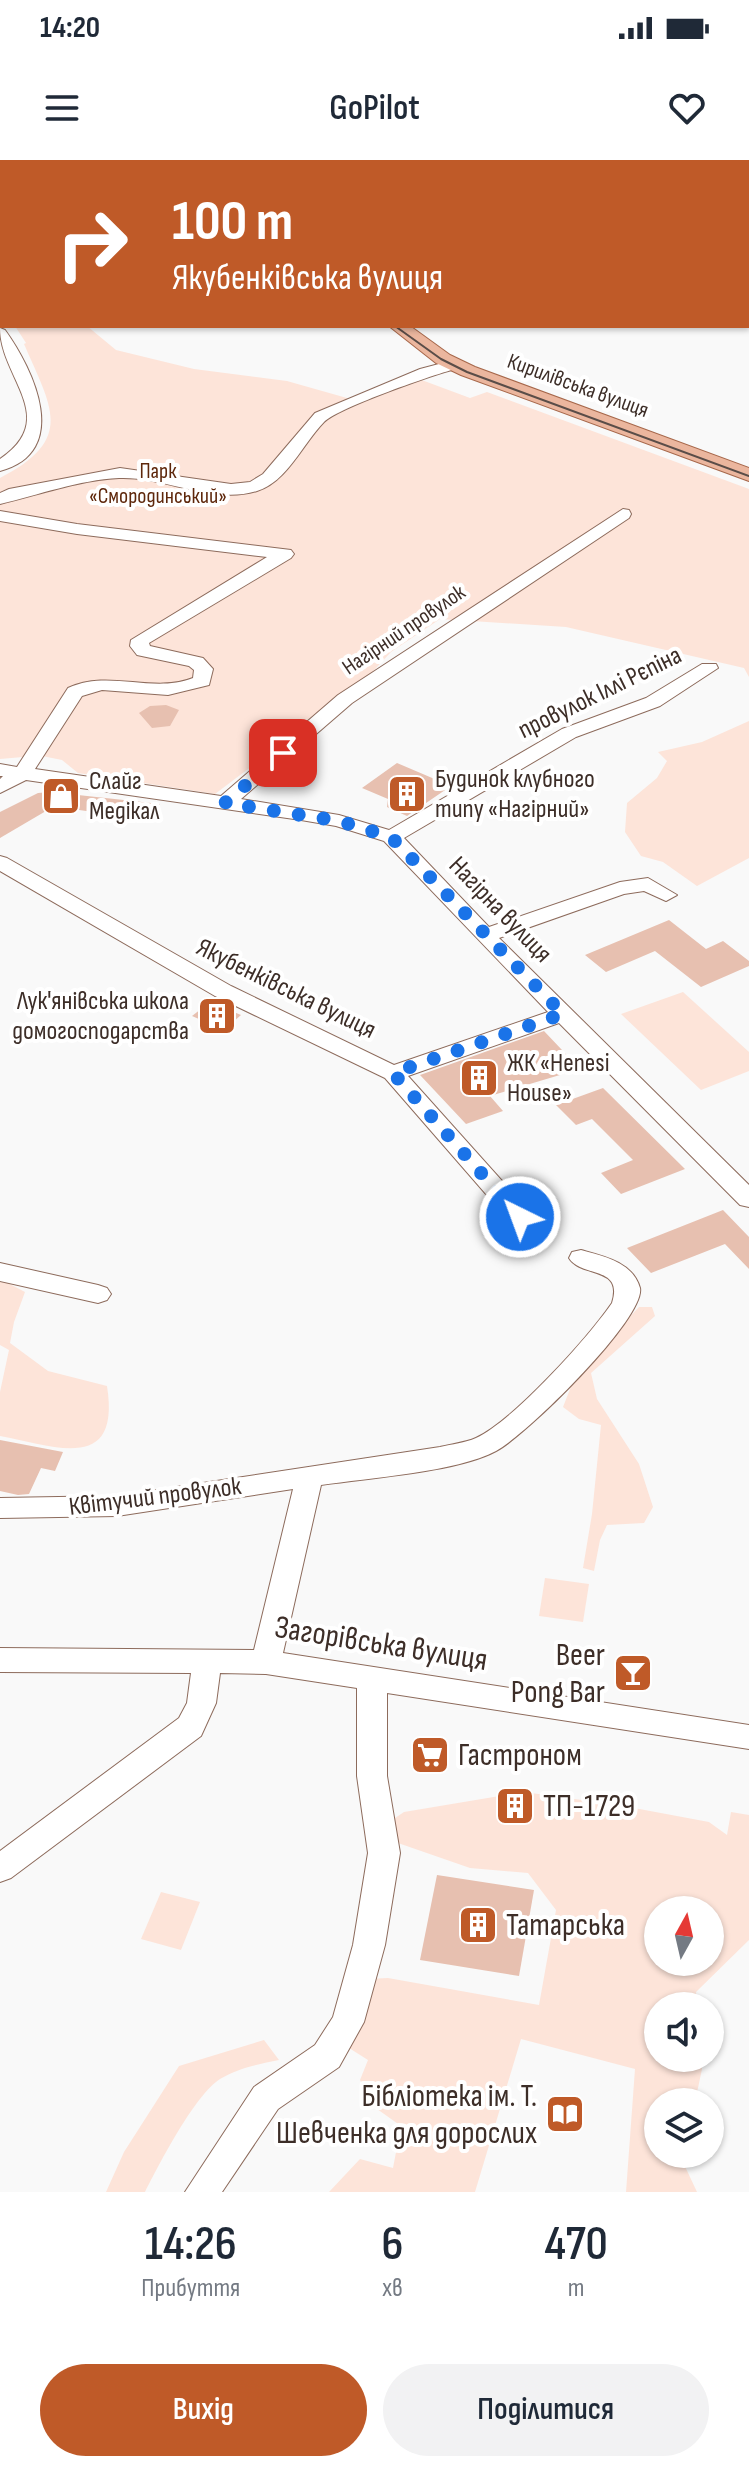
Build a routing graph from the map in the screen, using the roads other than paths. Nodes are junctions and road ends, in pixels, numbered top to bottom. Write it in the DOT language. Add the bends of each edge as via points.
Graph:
graph roads {
  1 [pos="401,328"];
  2 [pos="0,333"];
  3 [pos="454,365"];
  4 [pos="0,466"];
  5 [pos="749,475"];
  6 [pos="0,499"];
  7 [pos="623,514"];
  8 [pos="0,516"];
  9 [pos="709,668"];
  10 [pos="0,770"];
  11 [pos="23,773"];
  12 [pos="0,787"];
  13 [pos="225,803"];
  14 [pos="391,837"];
  15 [pos="0,862"];
  16 [pos="666,895"];
  17 [pos="485,936"];
  18 [pos="563,1014"];
  19 [pos="393,1073"];
  20 [pos="749,1199"];
  21 [pos="520,1217"];
  22 [pos="581,1258"];
  23 [pos="0,1272"];
  24 [pos="98,1294"];
  25 [pos="310,1476"];
  26 [pos="0,1508"];
  27 [pos="206,1659"];
  28 [pos="0,1660"];
  29 [pos="266,1662"];
  30 [pos="372,1678"];
  31 [pos="749,1737"];
  32 [pos="0,1869"];
  33 [pos="202,2192"];
  1 -- 3 [label="main road, Кирилівська вулиця"];
  2 -- 4 [label="street" via="38,423 25,448"];
  3 -- 5 [label="main road, Кирилівська вулиця"];
  3 -- 6 [label="street" via="321,416 269,478 254,487 231,489 120,473"];
  7 -- 13 [label="street, Нагірний провулок" via="345,699"];
  8 -- 11 [label="street" via="285,554 140,640 144,651 196,662 204,669 202,681 172,691 104,684 81,687"];
  9 -- 14 [label="street, провулок Іллі Рєпіна" via="653,702 569,733"];
  10 -- 11 [label="street, Нагірна вулиця"];
  11 -- 12 [label="street"];
  11 -- 13 [label="street, Нагірна вулиця"];
  13 -- 14 [label="street, Нагірна вулиця" via="339,821"];
  14 -- 17 [label="street, Нагірна вулиця"];
  15 -- 19 [label="street, Якубенківська вулиця" via="201,979"];
  16 -- 17 [label="street" via="648,884 620,888"];
  17 -- 18 [label="street, Нагірна вулиця"];
  18 -- 19 [label="street, Якубенківська вулиця"];
  18 -- 20 [label="street, Нагірна вулиця"];
  19 -- 21 [label="street"];
  22 -- 25 [label="street, Квітучий провулок" via="606,1266 623,1279 626,1305 575,1367 511,1428 486,1445 440,1457"];
  23 -- 24 [label="street"];
  25 -- 26 [label="street, Квітучий провулок" via="117,1506"];
  25 -- 29 [label="street"];
  27 -- 28 [label="street, Загорівська вулиця"];
  27 -- 29 [label="street, Загорівська вулиця"];
  27 -- 32 [label="street" via="205,1695 190,1727"];
  29 -- 30 [label="street, Загорівська вулиця"];
  30 -- 31 [label="street, Загорівська вулиця"];
  30 -- 33 [label="street" via="372,1776 384,1853 369,1945 348,2022 327,2056 266,2098"];
}
